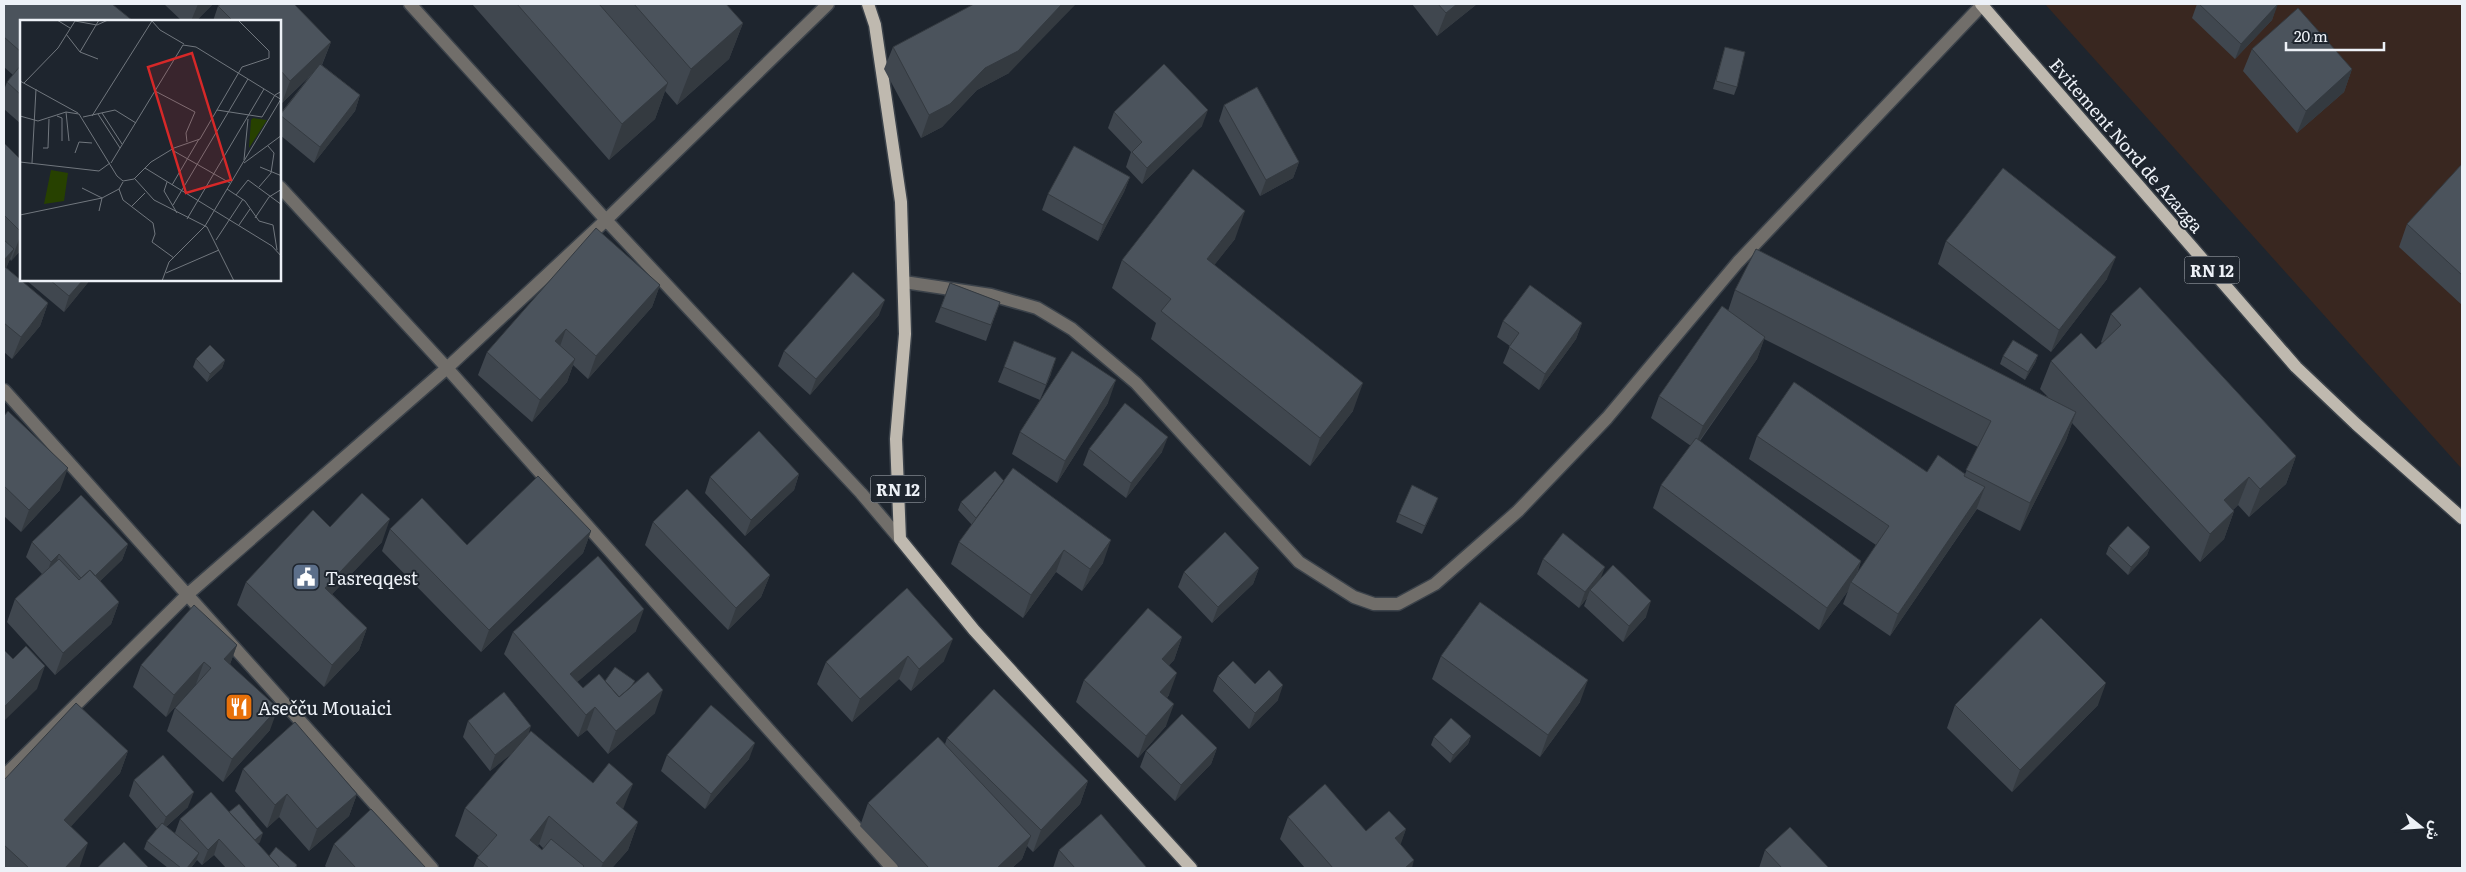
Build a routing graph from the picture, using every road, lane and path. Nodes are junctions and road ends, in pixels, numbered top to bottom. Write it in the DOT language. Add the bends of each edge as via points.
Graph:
graph roads {
  1 [pos="410,4"];
  2 [pos="828,4"];
  3 [pos="868,4"];
  4 [pos="1982,4"];
  5 [pos="281,188"];
  6 [pos="606,220"];
  7 [pos="904,282"];
  8 [pos="447,368"];
  9 [pos="4,390"];
  10 [pos="2462,518"];
  11 [pos="900,539"];
  12 [pos="188,594"];
  13 [pos="4,776"];
  14 [pos="432,868"];
  15 [pos="892,868"];
  16 [pos="1191,868"];
  1 -- 6 [label="street"];
  2 -- 6 [label="street"];
  3 -- 7 [label="main road, RN 12" via="875,25 901,202"];
  4 -- 7 [label="street" via="1738,262 1607,418 1518,511 1435,584 1398,604 1374,604 1354,597 1299,562 1136,383 1072,329 1028,305 991,295"];
  4 -- 10 [label="main road, Evitement Nord de Azazga / RN 12" via="2296,367"];
  5 -- 8 [label="street"];
  6 -- 8 [label="street"];
  6 -- 11 [label="street"];
  7 -- 11 [label="main road, RN 12" via="905,334 896,439"];
  8 -- 12 [label="street"];
  8 -- 15 [label="street"];
  9 -- 12 [label="street"];
  11 -- 16 [label="main road" via="974,630"];
  12 -- 13 [label="street"];
  12 -- 14 [label="street"];
}
